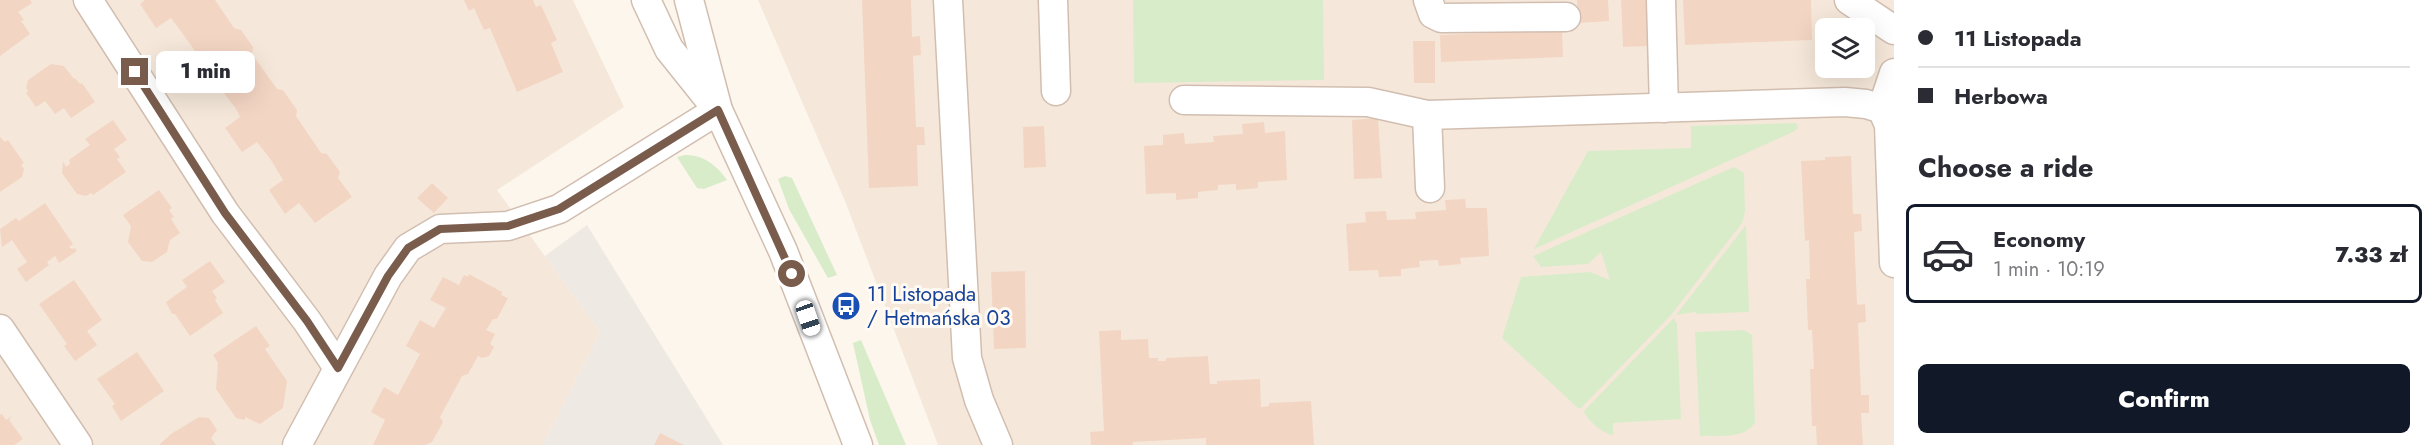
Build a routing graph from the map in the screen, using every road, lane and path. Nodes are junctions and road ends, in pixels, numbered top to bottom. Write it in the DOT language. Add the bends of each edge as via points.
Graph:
graph roads {
  1 [pos="88,0"];
  2 [pos="646,0"];
  3 [pos="688,0"];
  4 [pos="948,0"];
  5 [pos="1053,0"];
  6 [pos="1428,0"];
  7 [pos="1661,0"];
  8 [pos="1849,0"];
  9 [pos="1516,9"];
  10 [pos="1566,17"];
  11 [pos="1894,30"];
  12 [pos="1894,73"];
  13 [pos="1056,91"];
  14 [pos="1184,100"];
  15 [pos="1664,108"];
  16 [pos="718,110"];
  17 [pos="1882,110"];
  18 [pos="1427,115"];
  19 [pos="1430,188"];
  20 [pos="1894,263"];
  21 [pos="0,329"];
  22 [pos="338,368"];
  23 [pos="78,445"];
  24 [pos="297,445"];
  25 [pos="858,445"];
  26 [pos="998,445"];
  1 -- 22 [label="street" via="225,213"];
  2 -- 16 [label="street" via="669,49"];
  3 -- 16 [label="street"];
  4 -- 26 [label="street" via="967,358"];
  5 -- 13 [label="street"];
  6 -- 9 [label="street" via="1433,14 1441,18"];
  7 -- 15 [label="street"];
  8 -- 11 [label="street"];
  9 -- 10 [label="street"];
  12 -- 17 [label="street"];
  14 -- 18 [label="street" via="1368,102"];
  15 -- 17 [label="street" via="1845,102"];
  15 -- 18 [label="street"];
  16 -- 22 [label="street" via="559,209 508,226 440,229 408,248 388,276"];
  16 -- 25 [label="street" via="783,251"];
  17 -- 20 [label="street" via="1889,125"];
  18 -- 19 [label="street"];
  21 -- 23 [label="street"];
  22 -- 24 [label="street"];
}
